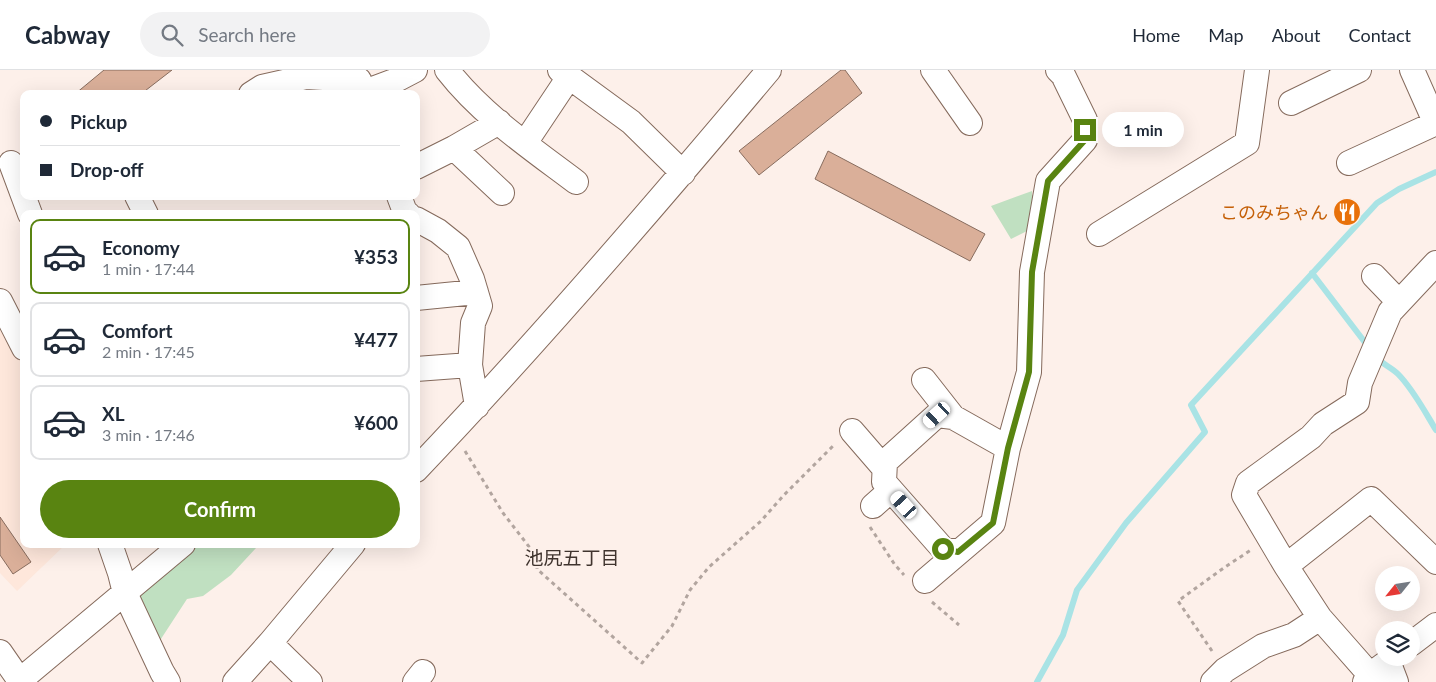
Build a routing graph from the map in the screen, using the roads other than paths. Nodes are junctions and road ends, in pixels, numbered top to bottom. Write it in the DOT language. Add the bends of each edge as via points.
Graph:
graph roads {
  1 [pos="414,70"];
  2 [pos="447,70"];
  3 [pos="769,70"];
  4 [pos="933,70"];
  5 [pos="1257,70"];
  6 [pos="1359,70"];
  7 [pos="1064,72"];
  8 [pos="565,73"];
  9 [pos="1422,78"];
  10 [pos="360,84"];
  11 [pos="257,90"];
  12 [pos="1291,103"];
  13 [pos="970,110"];
  14 [pos="499,122"];
  15 [pos="1436,124"];
  16 [pos="525,143"];
  17 [pos="454,148"];
  18 [pos="12,163"];
  19 [pos="1349,163"];
  20 [pos="420,165"];
  21 [pos="683,173"];
  22 [pos="576,182"];
  23 [pos="20,186"];
  24 [pos="502,193"];
  25 [pos="420,221"];
  26 [pos="1099,234"];
  27 [pos="1436,263"];
  28 [pos="1374,276"];
  29 [pos="476,292"];
  30 [pos="420,298"];
  31 [pos="0,301"];
  32 [pos="1399,302"];
  33 [pos="20,340"];
  34 [pos="470,365"];
  35 [pos="420,369"];
  36 [pos="924,380"];
  37 [pos="477,406"];
  38 [pos="953,417"];
  39 [pos="845,436"];
  40 [pos="1008,448"];
  41 [pos="420,466"];
  42 [pos="884,468"];
  43 [pos="891,490"];
  44 [pos="871,515"];
  45 [pos="111,548"];
  46 [pos="178,548"];
  47 [pos="350,548"];
  48 [pos="958,552"];
  49 [pos="1436,562"];
  50 [pos="1286,566"];
  51 [pos="921,586"];
  52 [pos="125,593"];
  53 [pos="1320,618"];
  54 [pos="1436,625"];
  55 [pos="1420,637"];
  56 [pos="270,642"];
  57 [pos="0,652"];
  58 [pos="1383,672"];
  59 [pos="1219,676"];
  60 [pos="19,682"];
  61 [pos="168,682"];
  62 [pos="235,682"];
  63 [pos="310,682"];
  1 -- 10 [label="street" via="394,81"];
  2 -- 14 [label="street" via="463,90"];
  3 -- 21 [label="street"];
  4 -- 13 [label="street"];
  5 -- 26 [label="street" via="1247,143"];
  6 -- 12 [label="street"];
  7 -- 40 [label="street" via="1085,120 1085,140 1048,181 1032,272 1029,372"];
  8 -- 16 [label="street"];
  8 -- 21 [label="street" via="631,122"];
  9 -- 15 [label="street"];
  10 -- 11 [label="street" via="306,77"];
  14 -- 16 [label="street"];
  14 -- 17 [label="street"];
  15 -- 19 [label="street"];
  16 -- 22 [label="street"];
  17 -- 20 [label="street"];
  17 -- 24 [label="street"];
  18 -- 23 [label="street"];
  21 -- 37 [label="street"];
  25 -- 29 [label="street" via="458,247"];
  27 -- 32 [label="street"];
  28 -- 32 [label="street"];
  29 -- 30 [label="street"];
  29 -- 34 [label="street" via="480,306 474,323"];
  31 -- 33 [label="street"];
  32 -- 50 [label="street" via="1390,312 1378,340 1360,383 1357,402 1323,424 1248,483 1244,495"];
  34 -- 35 [label="street"];
  34 -- 37 [label="street"];
  36 -- 38 [label="street"];
  37 -- 41 [label="street"];
  38 -- 40 [label="street"];
  38 -- 42 [label="street" via="937,415 885,462"];
  39 -- 42 [label="street"];
  40 -- 48 [label="street" via="993,523"];
  42 -- 43 [label="street" via="884,482"];
  43 -- 44 [label="street"];
  43 -- 48 [label="street" via="943,549"];
  45 -- 52 [label="street"];
  46 -- 52 [label="street"];
  47 -- 56 [label="street"];
  48 -- 51 [label="street"];
  49 -- 50 [label="street" via="1371,499"];
  50 -- 53 [label="street"];
  52 -- 60 [label="street"];
  52 -- 61 [label="street"];
  53 -- 58 [label="street"];
  53 -- 59 [label="street" via="1294,635 1263,646"];
  54 -- 55 [label="street"];
  56 -- 62 [label="street"];
  56 -- 63 [label="street"];
  57 -- 60 [label="street"];
}
